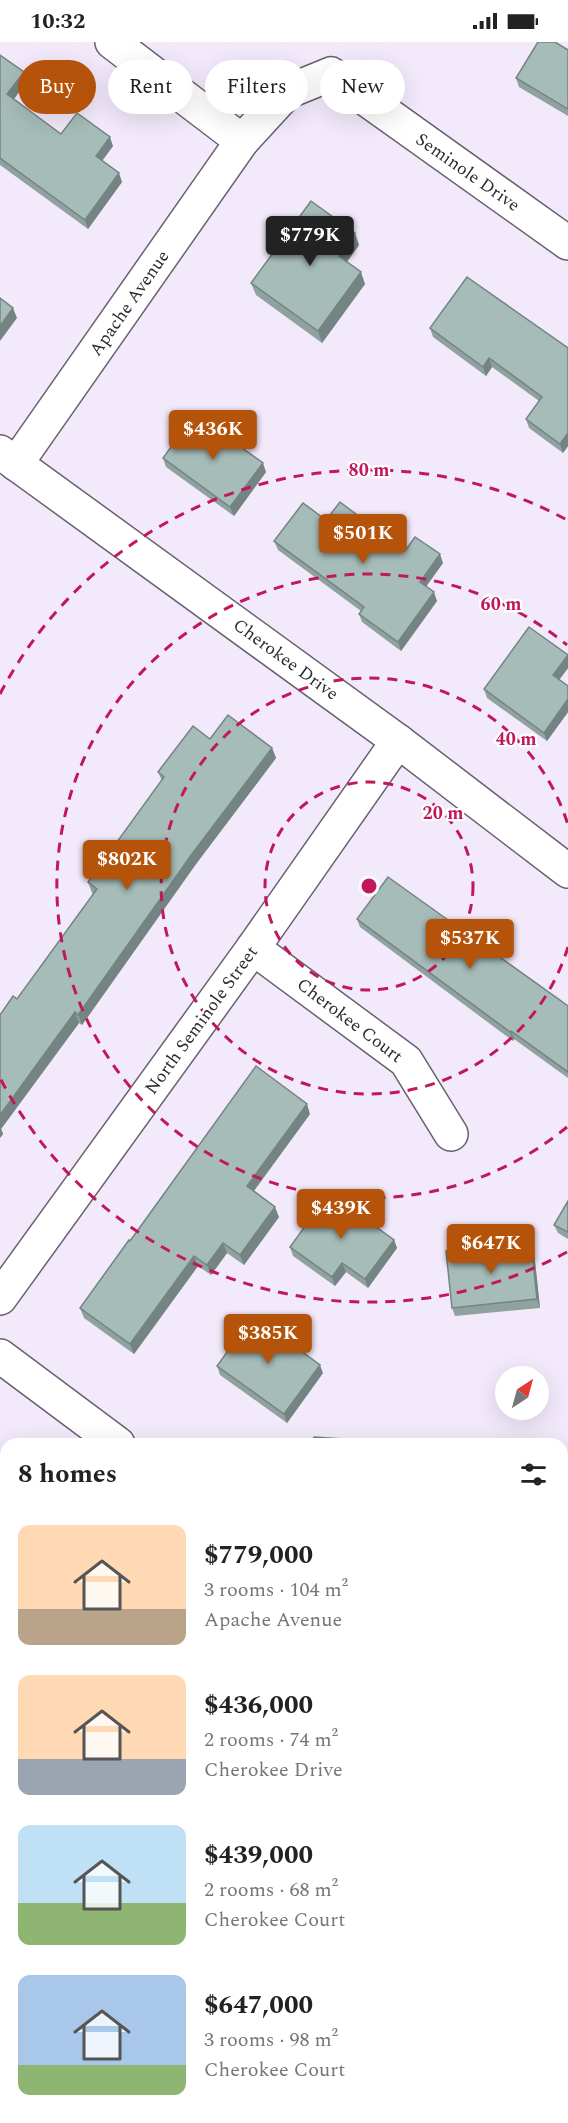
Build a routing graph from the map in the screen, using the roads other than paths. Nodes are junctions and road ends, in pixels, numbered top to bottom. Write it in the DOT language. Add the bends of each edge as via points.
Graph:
graph roads {
  1 [pos="112,42"];
  2 [pos="242,141"];
  3 [pos="568,243"];
  4 [pos="8,458"];
  5 [pos="398,741"];
  6 [pos="568,872"];
  7 [pos="253,948"];
  8 [pos="451,1134"];
  9 [pos="0,1298"];
  10 [pos="0,1356"];
  11 [pos="110,1438"];
  1 -- 2 [label="street"];
  2 -- 3 [label="street, Seminole Drive" via="287,92 331,74"];
  2 -- 4 [label="street, Apache Avenue"];
  4 -- 5 [label="street, Cherokee Drive"];
  5 -- 6 [label="street, Cherokee Drive"];
  5 -- 7 [label="street, North Seminole Street"];
  7 -- 8 [label="street, Cherokee Court" via="406,1061"];
  7 -- 9 [label="street, North Seminole Street"];
  10 -- 11 [label="street"];
}
